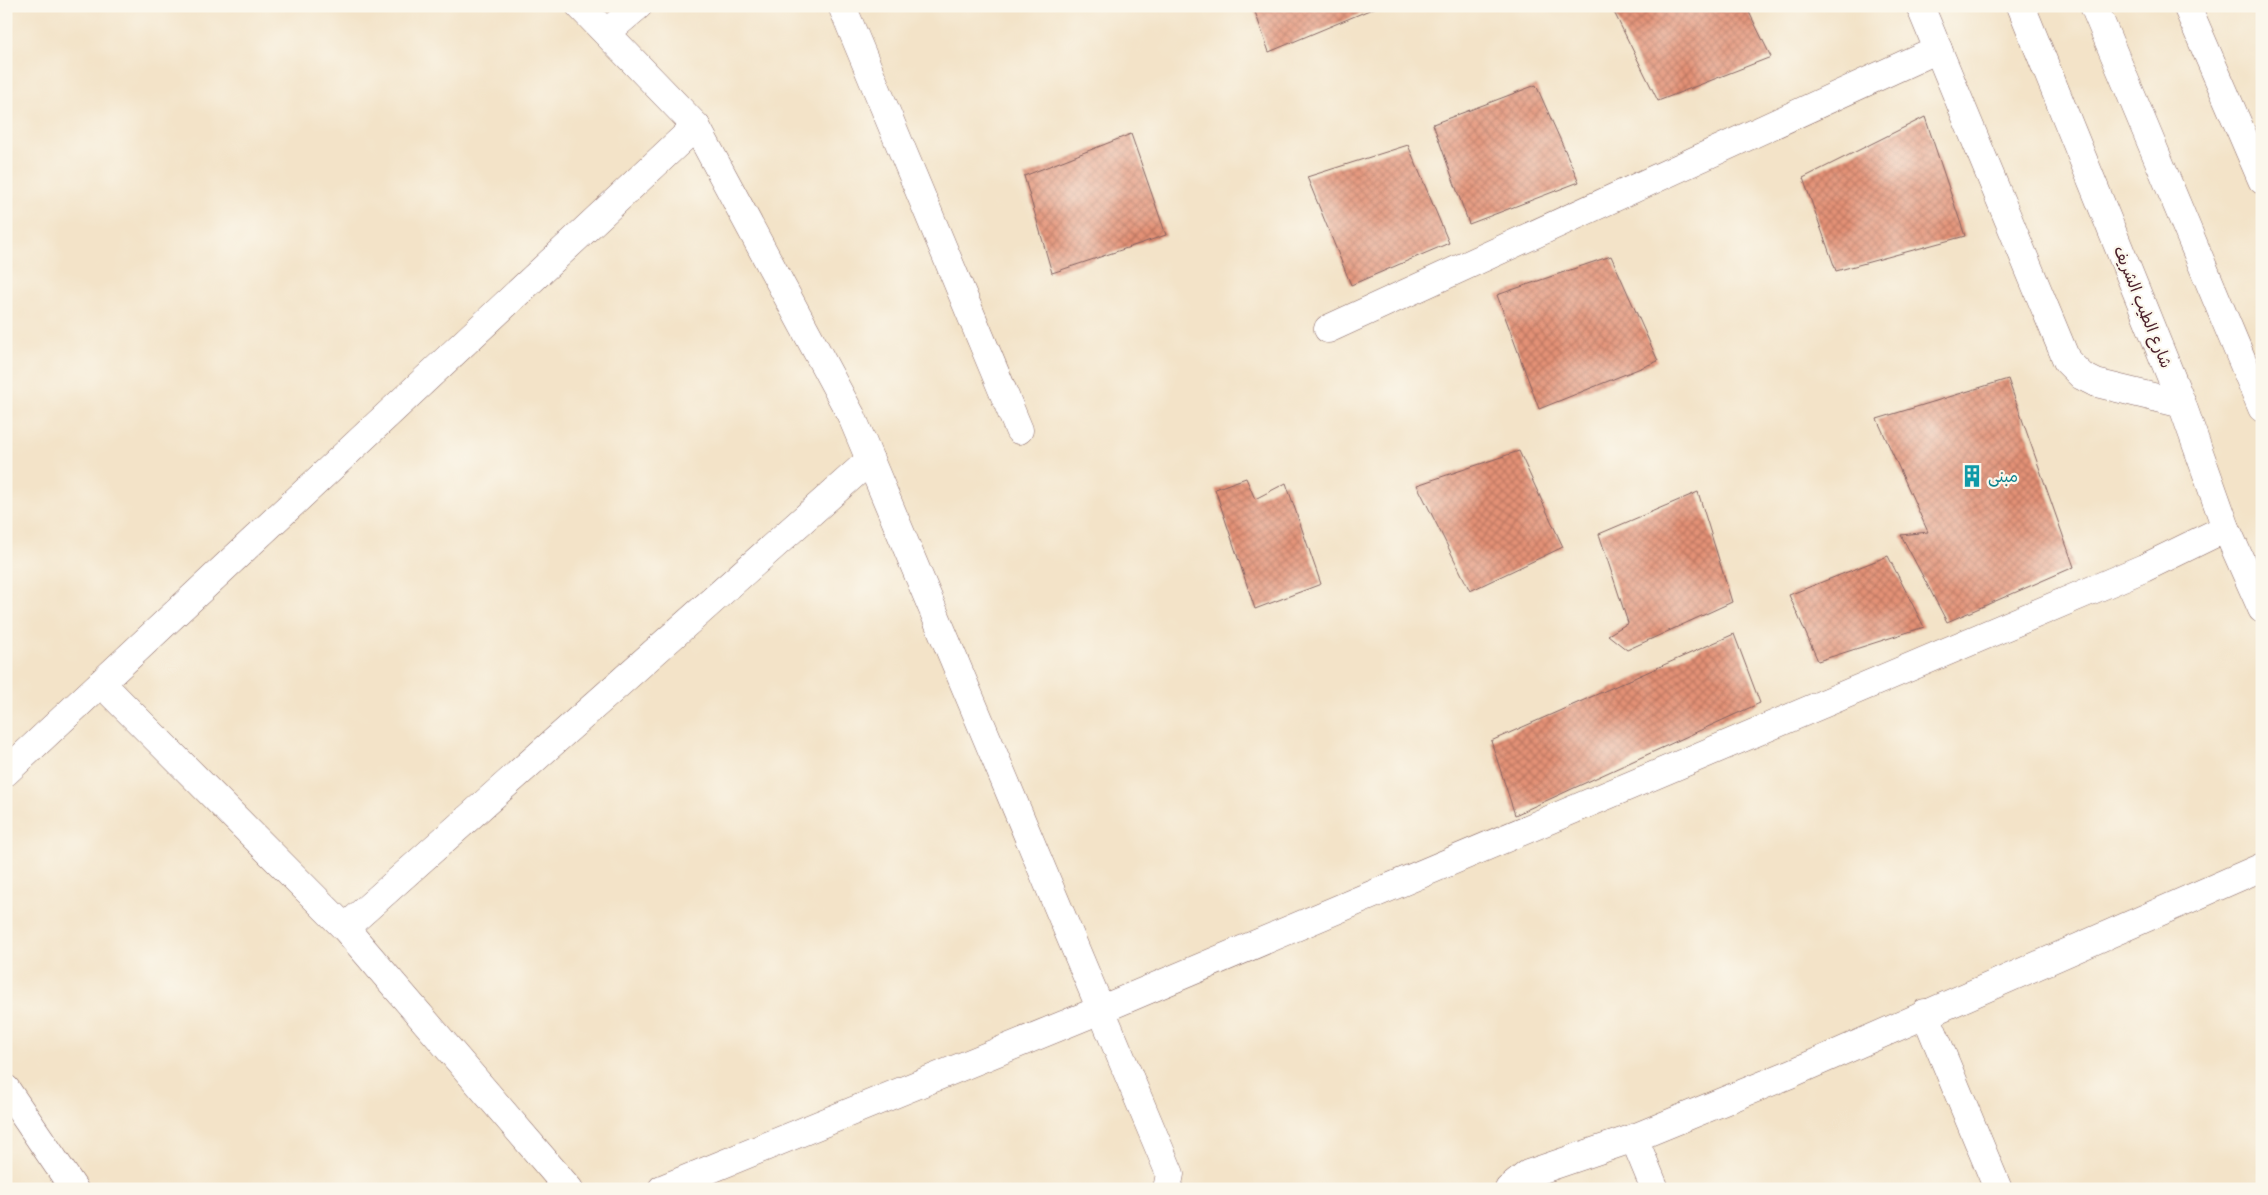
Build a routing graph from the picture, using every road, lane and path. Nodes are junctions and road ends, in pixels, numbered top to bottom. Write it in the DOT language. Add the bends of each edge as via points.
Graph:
graph roads {
  1 [pos="580,6"];
  2 [pos="638,6"];
  3 [pos="842,6"];
  4 [pos="1920,6"];
  5 [pos="2021,6"];
  6 [pos="2094,6"];
  7 [pos="2187,6"];
  8 [pos="607,32"];
  9 [pos="1938,49"];
  10 [pos="696,126"];
  11 [pos="2262,180"];
  12 [pos="1328,329"];
  13 [pos="2182,404"];
  14 [pos="2262,408"];
  15 [pos="1018,430"];
  16 [pos="870,460"];
  17 [pos="2226,528"];
  18 [pos="2262,609"];
  19 [pos="102,684"];
  20 [pos="6,772"];
  21 [pos="2262,867"];
  22 [pos="345,928"];
  23 [pos="1100,1010"];
  24 [pos="1925,1013"];
  25 [pos="6,1089"];
  26 [pos="1634,1138"];
  27 [pos="74,1189"];
  28 [pos="569,1189"];
  29 [pos="662,1189"];
  30 [pos="1167,1189"];
  31 [pos="1509,1189"];
  32 [pos="1654,1189"];
  33 [pos="1998,1189"];
  1 -- 8 [label="street"];
  2 -- 8 [label="street"];
  3 -- 15 [label="street"];
  4 -- 9 [label="street"];
  5 -- 13 [label="street, شارع الطيب الشريف"];
  6 -- 14 [label="street"];
  7 -- 11 [label="street"];
  8 -- 10 [label="street"];
  9 -- 12 [label="street"];
  9 -- 13 [label="street" via="2067,361 2082,376 2096,383"];
  10 -- 16 [label="street" via="852,417"];
  10 -- 19 [label="street"];
  13 -- 17 [label="street, شارع الطيب الشريف"];
  16 -- 22 [label="street"];
  16 -- 23 [label="street"];
  17 -- 18 [label="street, شارع الطيب الشريف"];
  17 -- 23 [label="street" via="2135,572"];
  19 -- 20 [label="street"];
  19 -- 22 [label="street"];
  21 -- 24 [label="street"];
  22 -- 28 [label="street"];
  23 -- 29 [label="street"];
  23 -- 30 [label="street" via="1170,1174"];
  24 -- 26 [label="street" via="1790,1074"];
  24 -- 33 [label="street"];
  25 -- 27 [label="street"];
  26 -- 31 [label="street" via="1528,1174"];
  26 -- 32 [label="street"];
}
